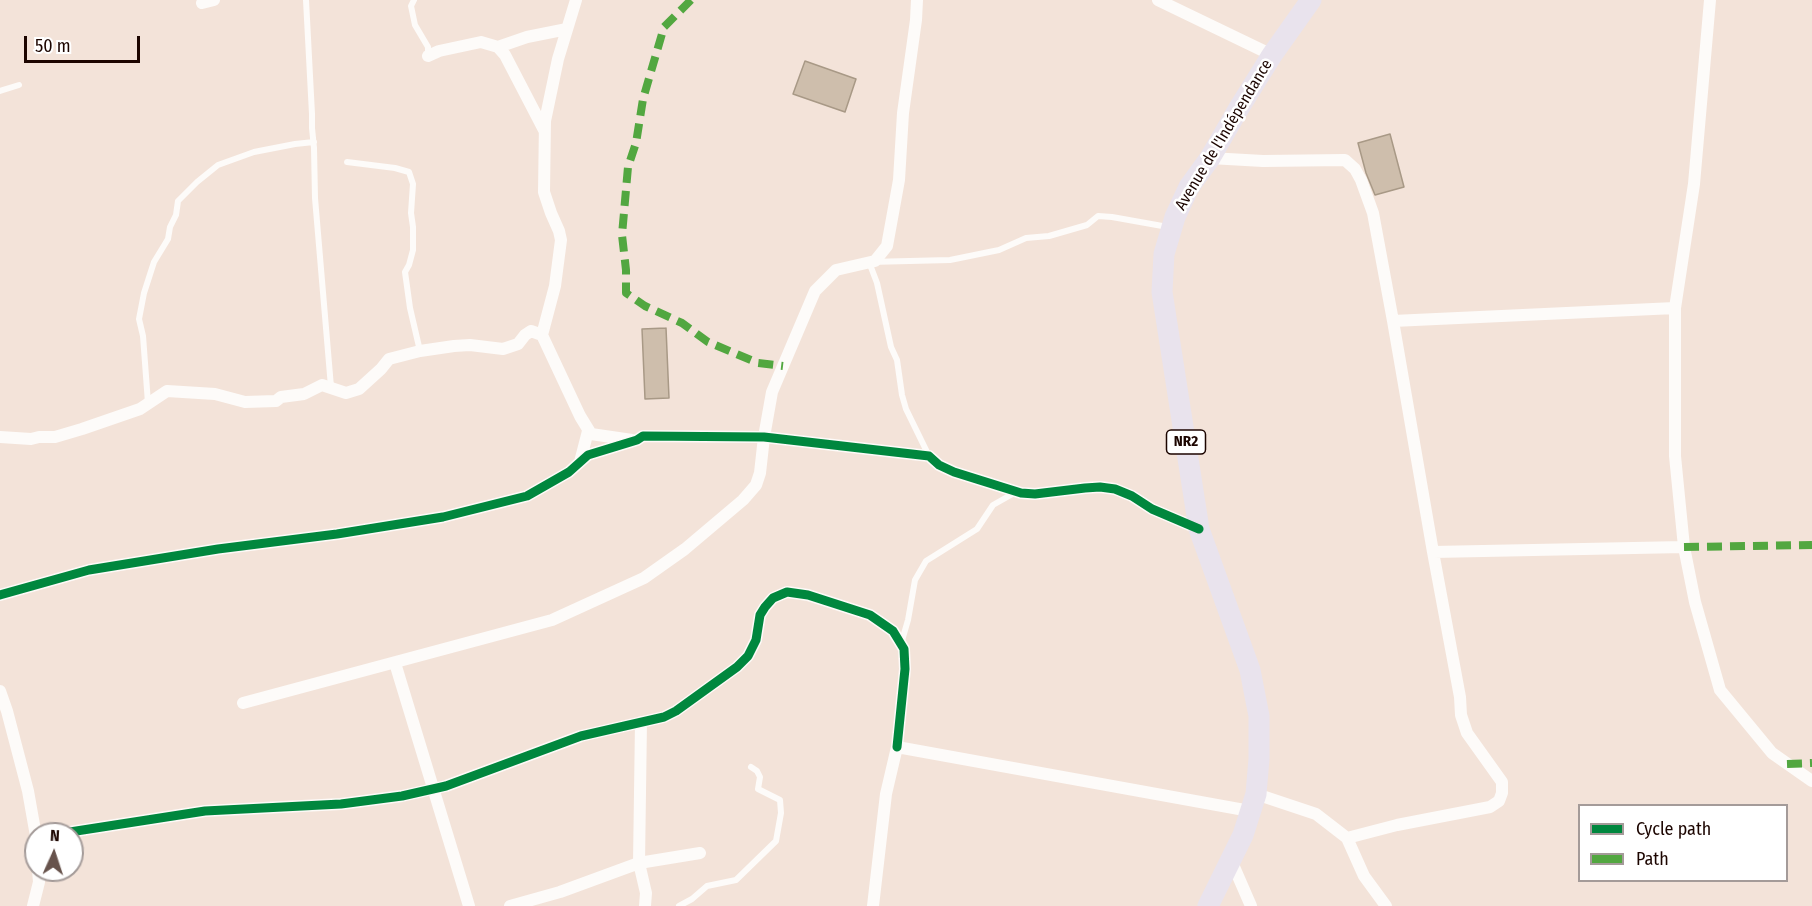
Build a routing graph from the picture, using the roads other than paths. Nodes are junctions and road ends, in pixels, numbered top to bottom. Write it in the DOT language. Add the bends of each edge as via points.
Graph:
graph roads {
  1 [pos="306,0"];
  2 [pos="414,0"];
  3 [pos="576,0"];
  4 [pos="917,0"];
  5 [pos="1158,0"];
  6 [pos="1311,0"];
  7 [pos="1710,0"];
  8 [pos="567,29"];
  9 [pos="498,47"];
  10 [pos="1272,55"];
  11 [pos="428,56"];
  12 [pos="20,85"];
  13 [pos="0,91"];
  14 [pos="545,131"];
  15 [pos="314,142"];
  16 [pos="1210,158"];
  17 [pos="347,162"];
  18 [pos="1172,228"];
  19 [pos="869,262"];
  20 [pos="1674,308"];
  21 [pos="1393,321"];
  22 [pos="542,335"];
  23 [pos="420,351"];
  24 [pos="332,387"];
  25 [pos="148,404"];
  26 [pos="588,430"];
  27 [pos="0,437"];
  28 [pos="764,437"];
  29 [pos="636,440"];
  30 [pos="929,456"];
  31 [pos="580,462"];
  32 [pos="1017,492"];
  33 [pos="1200,529"];
  34 [pos="1684,547"];
  35 [pos="1433,552"];
  36 [pos="0,595"];
  37 [pos="901,645"];
  38 [pos="395,663"];
  39 [pos="0,691"];
  40 [pos="243,703"];
  41 [pos="641,722"];
  42 [pos="897,747"];
  43 [pos="751,767"];
  44 [pos="1812,781"];
  45 [pos="434,789"];
  46 [pos="1253,802"];
  47 [pos="34,822"];
  48 [pos="84,830"];
  49 [pos="1347,838"];
  50 [pos="700,853"];
  51 [pos="1231,860"];
  52 [pos="639,863"];
  53 [pos="39,882"];
  54 [pos="33,906"];
  55 [pos="469,906"];
  56 [pos="510,906"];
  57 [pos="645,906"];
  58 [pos="679,906"];
  59 [pos="873,906"];
  60 [pos="1208,906"];
  61 [pos="1251,906"];
  62 [pos="1386,906"];
  1 -- 15 [label="lane"];
  2 -- 11 [label="lane" via="411,6 415,26 428,47"];
  3 -- 8 [label="street"];
  4 -- 19 [label="street" via="899,180 887,246 875,261"];
  5 -- 10 [label="street"];
  6 -- 10 [label="highway, Avenue de l'Indépendance / NR2"];
  7 -- 20 [label="street" via="1694,184"];
  8 -- 9 [label="street"];
  8 -- 14 [label="street"];
  9 -- 11 [label="street" via="481,42"];
  9 -- 14 [label="street"];
  10 -- 16 [label="highway, Avenue de l'Indépendance / NR2"];
  12 -- 13 [label="lane"];
  14 -- 22 [label="street" via="544,192 561,240 555,286"];
  15 -- 24 [label="lane" via="315,198"];
  15 -- 25 [label="lane" via="254,152 218,165 178,201 168,239 154,261 139,319"];
  16 -- 18 [label="highway, Avenue de l'Indépendance / NR2" via="1190,187"];
  16 -- 21 [label="street" via="1345,160 1355,169 1373,213"];
  17 -- 23 [label="lane" via="409,172 413,184 413,250 405,272"];
  18 -- 19 [label="lane" via="1098,216 1087,225 951,260"];
  18 -- 33 [label="highway, Avenue de l'Indépendance / NR2" via="1164,254 1162,292"];
  19 -- 28 [label="street" via="836,270 815,291 772,392"];
  19 -- 30 [label="lane" via="897,360 906,409"];
  20 -- 21 [label="street"];
  20 -- 34 [label="street" via="1675,456"];
  21 -- 35 [label="street"];
  22 -- 23 [label="street" via="531,331 518,344 503,349 470,345"];
  22 -- 26 [label="street"];
  23 -- 24 [label="street" via="389,359 359,389 346,393"];
  24 -- 25 [label="street" via="322,385 276,401 245,402 215,394 167,391"];
  25 -- 27 [label="street" via="55,437"];
  26 -- 29 [label="street" via="591,434"];
  26 -- 31 [label="street"];
  28 -- 29 [label="street" via="643,436"];
  28 -- 30 [label="street"];
  28 -- 38 [label="street" via="756,485 685,549 644,578 552,620"];
  29 -- 31 [label="street" via="588,455"];
  30 -- 32 [label="street" via="939,465"];
  31 -- 36 [label="street" via="527,496 443,517 89,570"];
  32 -- 33 [label="street" via="1115,489"];
  32 -- 37 [label="lane" via="993,505 977,530 926,561 915,580"];
  33 -- 46 [label="highway, Avenue de l'Indépendance / NR2" via="1250,670 1259,716"];
  34 -- 35 [label="street"];
  34 -- 44 [label="street" via="1720,690 1773,753"];
  35 -- 49 [label="street" via="1461,715 1467,733 1502,782 1502,794 1490,807"];
  37 -- 41 [label="street" via="893,631 870,615 787,592 765,607 756,640 737,667 676,711"];
  37 -- 42 [label="street" via="905,669"];
  38 -- 40 [label="street"];
  38 -- 45 [label="street"];
  39 -- 47 [label="street"];
  41 -- 45 [label="street" via="581,736"];
  41 -- 52 [label="street"];
  42 -- 46 [label="street"];
  42 -- 59 [label="street" via="886,794"];
  43 -- 58 [label="lane" via="760,777 758,789 780,800 776,841 736,880 706,886"];
  45 -- 48 [label="street" via="340,804 205,811"];
  45 -- 55 [label="street"];
  46 -- 49 [label="street" via="1316,814"];
  46 -- 51 [label="highway, Avenue de l'Indépendance / NR2"];
  49 -- 62 [label="street" via="1364,876"];
  50 -- 52 [label="street"];
  51 -- 60 [label="highway, Avenue de l'Indépendance / NR2"];
  51 -- 61 [label="street"];
  52 -- 56 [label="street"];
  52 -- 57 [label="street"];
  53 -- 54 [label="street"];
}
